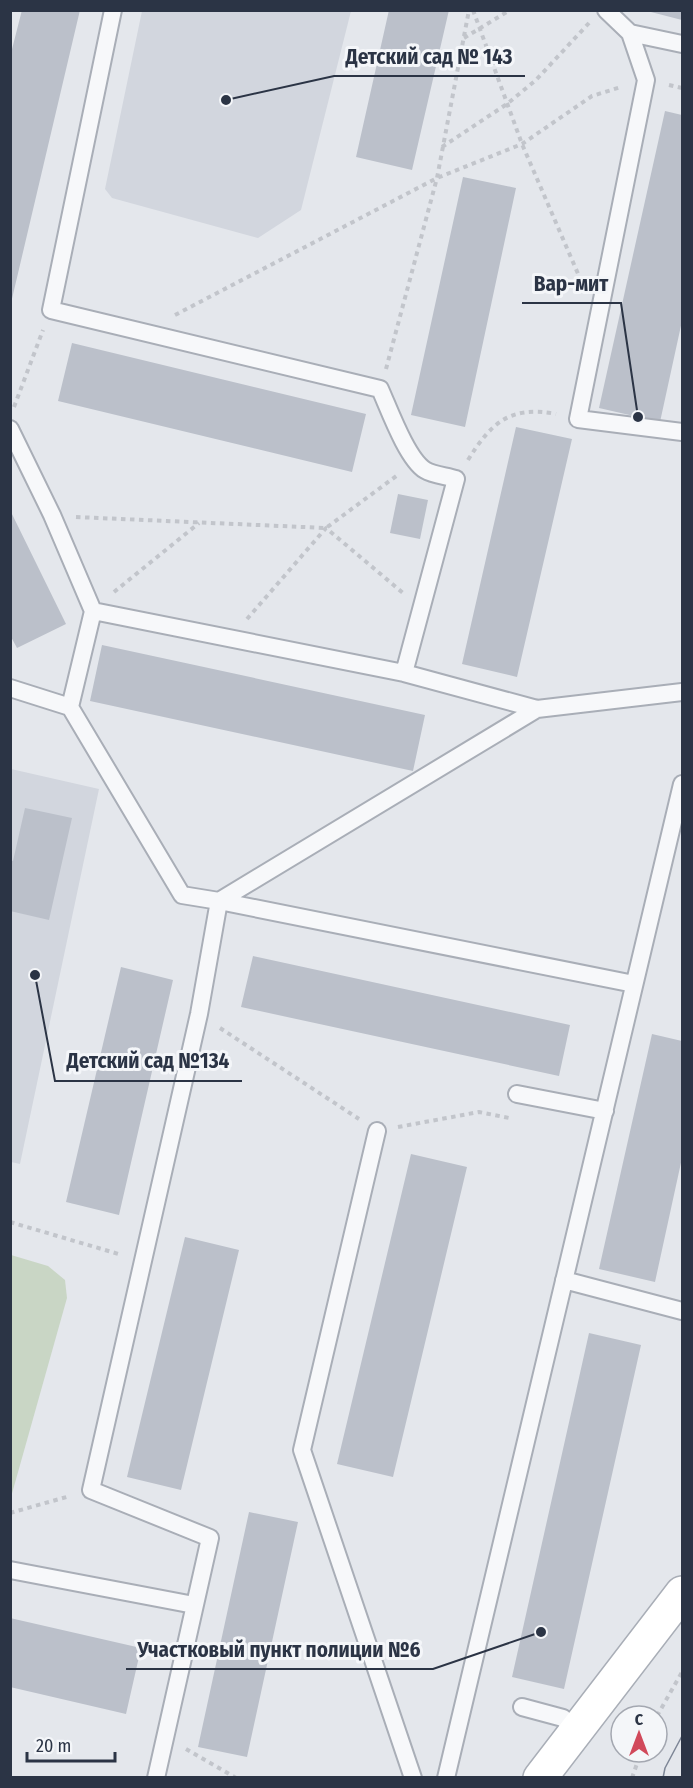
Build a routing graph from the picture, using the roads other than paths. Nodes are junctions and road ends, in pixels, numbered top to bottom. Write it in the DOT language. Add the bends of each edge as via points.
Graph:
graph roads {
  1 [pos="113,10"];
  2 [pos="599,15"];
  3 [pos="630,33"];
  4 [pos="682,44"];
  5 [pos="10,429"];
  6 [pos="682,432"];
  7 [pos="93,611"];
  8 [pos="404,673"];
  9 [pos="10,688"];
  10 [pos="682,692"];
  11 [pos="70,707"];
  12 [pos="537,709"];
  13 [pos="682,784"];
  14 [pos="219,901"];
  15 [pos="634,984"];
  16 [pos="517,1094"];
  17 [pos="604,1111"];
  18 [pos="377,1131"];
  19 [pos="564,1280"];
  20 [pos="682,1311"];
  21 [pos="10,1570"];
  22 [pos="680,1601"];
  23 [pos="194,1605"];
  24 [pos="522,1707"];
  25 [pos="576,1731"];
  26 [pos="156,1778"];
  27 [pos="413,1778"];
  28 [pos="446,1778"];
  29 [pos="540,1778"];
  1 -- 8 [label="lane" via="51,310 380,389 416,461 424,470 456,479"];
  2 -- 3 [label="lane"];
  3 -- 4 [label="lane"];
  3 -- 6 [label="lane" via="646,80 578,419"];
  5 -- 7 [label="lane"];
  7 -- 8 [label="lane"];
  7 -- 11 [label="lane"];
  8 -- 12 [label="lane"];
  9 -- 11 [label="lane"];
  10 -- 12 [label="lane"];
  11 -- 14 [label="lane" via="182,895"];
  12 -- 14 [label="lane"];
  13 -- 15 [label="lane"];
  14 -- 15 [label="lane"];
  14 -- 23 [label="lane" via="199,1014 91,1490 210,1538"];
  15 -- 17 [label="lane"];
  16 -- 17 [label="lane"];
  17 -- 19 [label="lane"];
  18 -- 27 [label="lane" via="303,1449"];
  19 -- 20 [label="lane"];
  19 -- 28 [label="lane"];
  21 -- 23 [label="lane"];
  22 -- 25 [label="main road"];
  23 -- 26 [label="lane"];
  24 -- 25 [label="lane" via="563,1718"];
  25 -- 29 [label="main road"];
}
